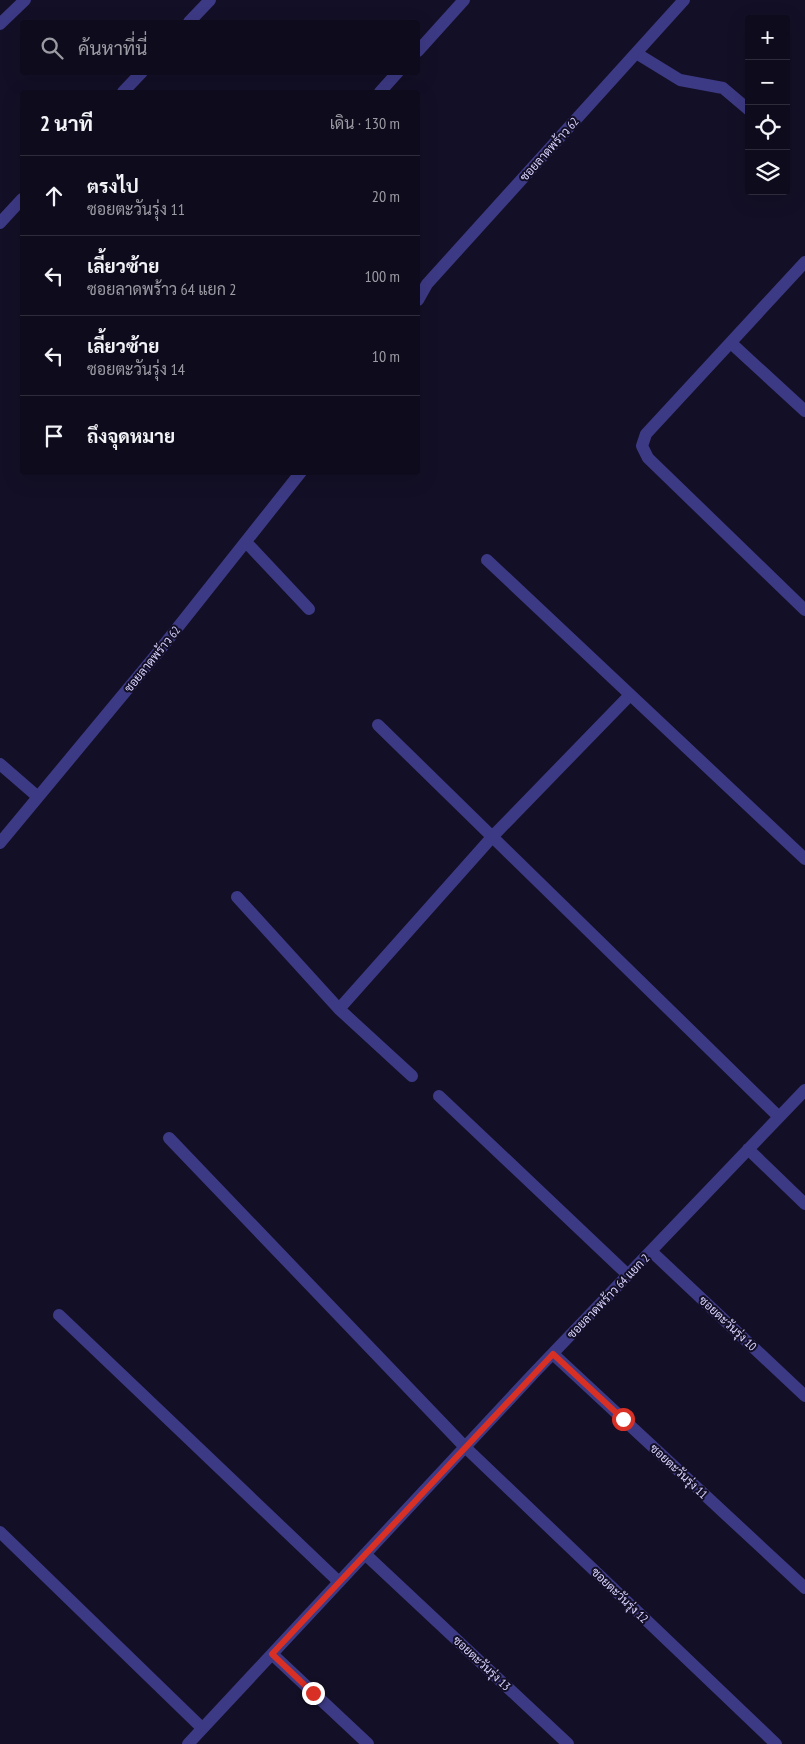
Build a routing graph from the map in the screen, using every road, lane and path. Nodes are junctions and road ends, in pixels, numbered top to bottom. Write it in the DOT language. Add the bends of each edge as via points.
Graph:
graph roads {
  1 [pos="25,0"];
  2 [pos="210,0"];
  3 [pos="464,0"];
  4 [pos="684,0"];
  5 [pos="191,20"];
  6 [pos="0,24"];
  7 [pos="420,49"];
  8 [pos="636,53"];
  9 [pos="140,75"];
  10 [pos="395,75"];
  11 [pos="129,90"];
  12 [pos="382,90"];
  13 [pos="745,107"];
  14 [pos="20,201"];
  15 [pos="0,223"];
  16 [pos="805,262"];
  17 [pos="420,296"];
  18 [pos="731,343"];
  19 [pos="805,411"];
  20 [pos="299,475"];
  21 [pos="246,542"];
  22 [pos="486,560"];
  23 [pos="309,610"];
  24 [pos="805,610"];
  25 [pos="630,694"];
  26 [pos="378,725"];
  27 [pos="0,764"];
  28 [pos="38,797"];
  29 [pos="493,836"];
  30 [pos="0,843"];
  31 [pos="805,859"];
  32 [pos="237,897"];
  33 [pos="339,1009"];
  34 [pos="412,1076"];
  35 [pos="805,1090"];
  36 [pos="439,1096"];
  37 [pos="779,1117"];
  38 [pos="169,1138"];
  39 [pos="748,1149"];
  40 [pos="805,1204"];
  41 [pos="651,1251"];
  42 [pos="628,1275"];
  43 [pos="59,1315"];
  44 [pos="553,1354"];
  45 [pos="805,1396"];
  46 [pos="465,1447"];
  47 [pos="0,1532"];
  48 [pos="365,1554"];
  49 [pos="339,1582"];
  50 [pos="805,1588"];
  51 [pos="272,1654"];
  52 [pos="202,1728"];
  53 [pos="188,1744"];
  54 [pos="368,1744"];
  55 [pos="568,1744"];
  56 [pos="776,1744"];
  1 -- 6 [label="street"];
  2 -- 5 [label="street"];
  3 -- 7 [label="street"];
  4 -- 8 [label="street, ซอยลาดพร้าว 62"];
  8 -- 13 [label="street" via="680,80 723,88"];
  8 -- 17 [label="street, ซอยลาดพร้าว 62" via="427,284"];
  9 -- 11 [label="street"];
  10 -- 12 [label="street"];
  14 -- 15 [label="street"];
  16 -- 18 [label="street"];
  18 -- 19 [label="street"];
  18 -- 24 [label="street" via="646,434 642,446 648,458"];
  20 -- 21 [label="street, ซอยลาดพร้าว 62"];
  21 -- 23 [label="street"];
  21 -- 28 [label="street, ซอยลาดพร้าว 62"];
  22 -- 25 [label="street"];
  25 -- 29 [label="street"];
  25 -- 31 [label="street"];
  26 -- 29 [label="street"];
  27 -- 28 [label="street"];
  28 -- 30 [label="street, ซอยลาดพร้าว 62"];
  29 -- 33 [label="street"];
  29 -- 37 [label="street"];
  32 -- 33 [label="street"];
  33 -- 34 [label="street"];
  35 -- 37 [label="street, ซอยลาดพร้าว 64 แยก 2"];
  36 -- 42 [label="street"];
  37 -- 39 [label="street, ซอยลาดพร้าว 64 แยก 2"];
  38 -- 46 [label="street, ซอยตะวันรุ่ง 12"];
  39 -- 40 [label="street"];
  39 -- 41 [label="street, ซอยลาดพร้าว 64 แยก 2"];
  41 -- 42 [label="street, ซอยลาดพร้าว 64 แยก 2"];
  41 -- 45 [label="street, ซอยตะวันรุ่ง 10"];
  42 -- 44 [label="street, ซอยลาดพร้าว 64 แยก 2"];
  43 -- 49 [label="street"];
  44 -- 46 [label="street, ซอยลาดพร้าว 64 แยก 2"];
  44 -- 50 [label="street, ซอยตะวันรุ่ง 11"];
  46 -- 48 [label="street, ซอยลาดพร้าว 64 แยก 2"];
  46 -- 56 [label="street, ซอยตะวันรุ่ง 12"];
  47 -- 52 [label="street"];
  48 -- 49 [label="street, ซอยลาดพร้าว 64 แยก 2"];
  48 -- 55 [label="street, ซอยตะวันรุ่ง 13"];
  49 -- 51 [label="street, ซอยลาดพร้าว 64 แยก 2"];
  51 -- 52 [label="street, ซอยลาดพร้าว 64 แยก 2"];
  51 -- 54 [label="street"];
  52 -- 53 [label="street, ซอยลาดพร้าว 64 แยก 2"];
}
